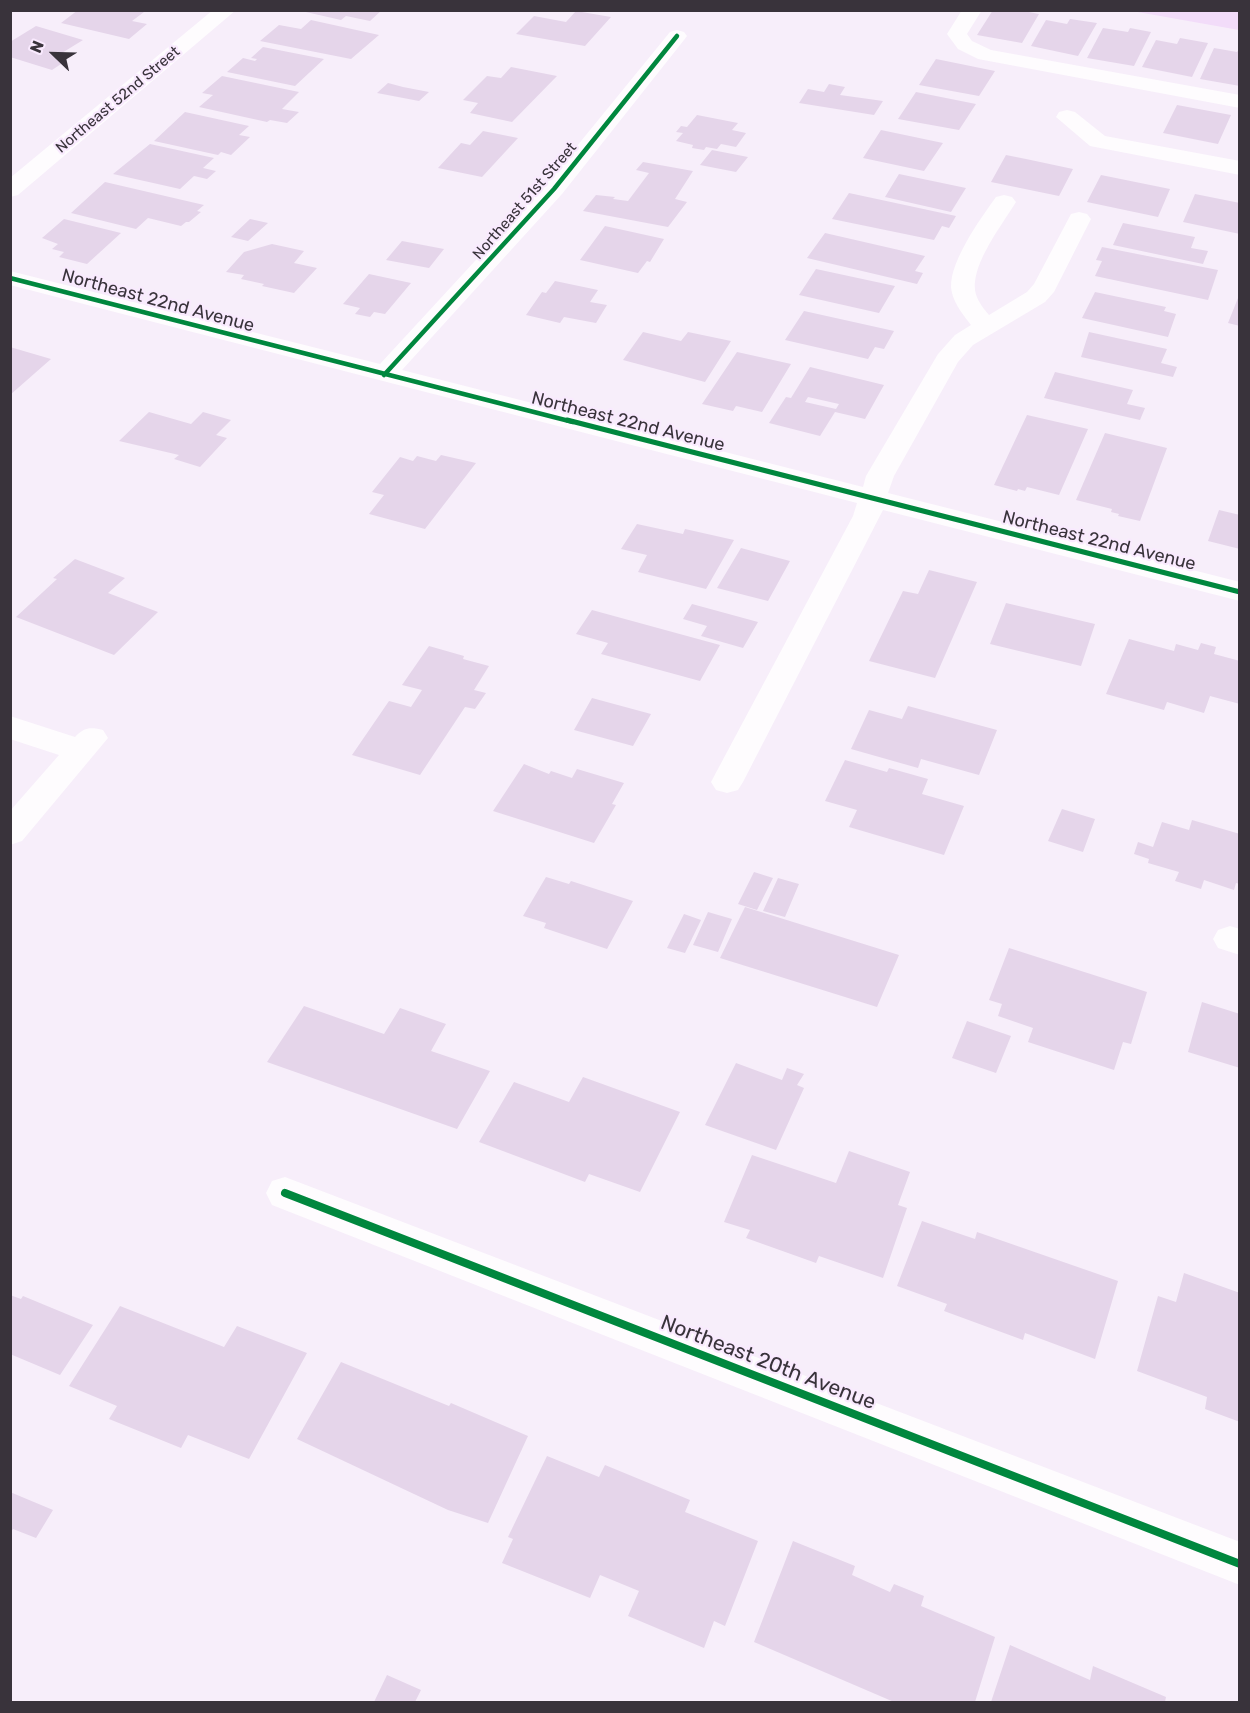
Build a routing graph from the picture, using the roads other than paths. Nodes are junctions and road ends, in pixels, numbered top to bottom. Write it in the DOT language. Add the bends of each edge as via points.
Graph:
graph roads {
  1 [pos="226,10"];
  2 [pos="972,10"];
  3 [pos="677,36"];
  4 [pos="1239,102"];
  5 [pos="1067,117"];
  6 [pos="1239,168"];
  7 [pos="10,190"];
  8 [pos="1004,202"];
  9 [pos="1079,219"];
  10 [pos="10,278"];
  11 [pos="984,327"];
  12 [pos="384,375"];
  13 [pos="872,500"];
  14 [pos="1239,592"];
  15 [pos="10,727"];
  16 [pos="727,782"];
  17 [pos="10,833"];
  18 [pos="285,1193"];
  19 [pos="1239,1564"];
  1 -- 7 [label="street, Northeast 52nd Street"];
  2 -- 4 [label="street" via="957,34 965,45 985,55"];
  3 -- 12 [label="street, Northeast 51st Street" via="554,189"];
  5 -- 6 [label="street" via="1098,141"];
  8 -- 11 [label="street" via="964,275 963,292"];
  9 -- 11 [label="street" via="1045,287 1036,297"];
  10 -- 12 [label="street, Northeast 22nd Avenue"];
  11 -- 13 [label="street" via="964,340 947,359 879,476"];
  12 -- 13 [label="street, Northeast 22nd Avenue"];
  13 -- 14 [label="street, Northeast 22nd Avenue"];
  13 -- 16 [label="street"];
  15 -- 17 [label="street" via="86,744"];
  18 -- 19 [label="street, Northeast 20th Avenue"];
}
